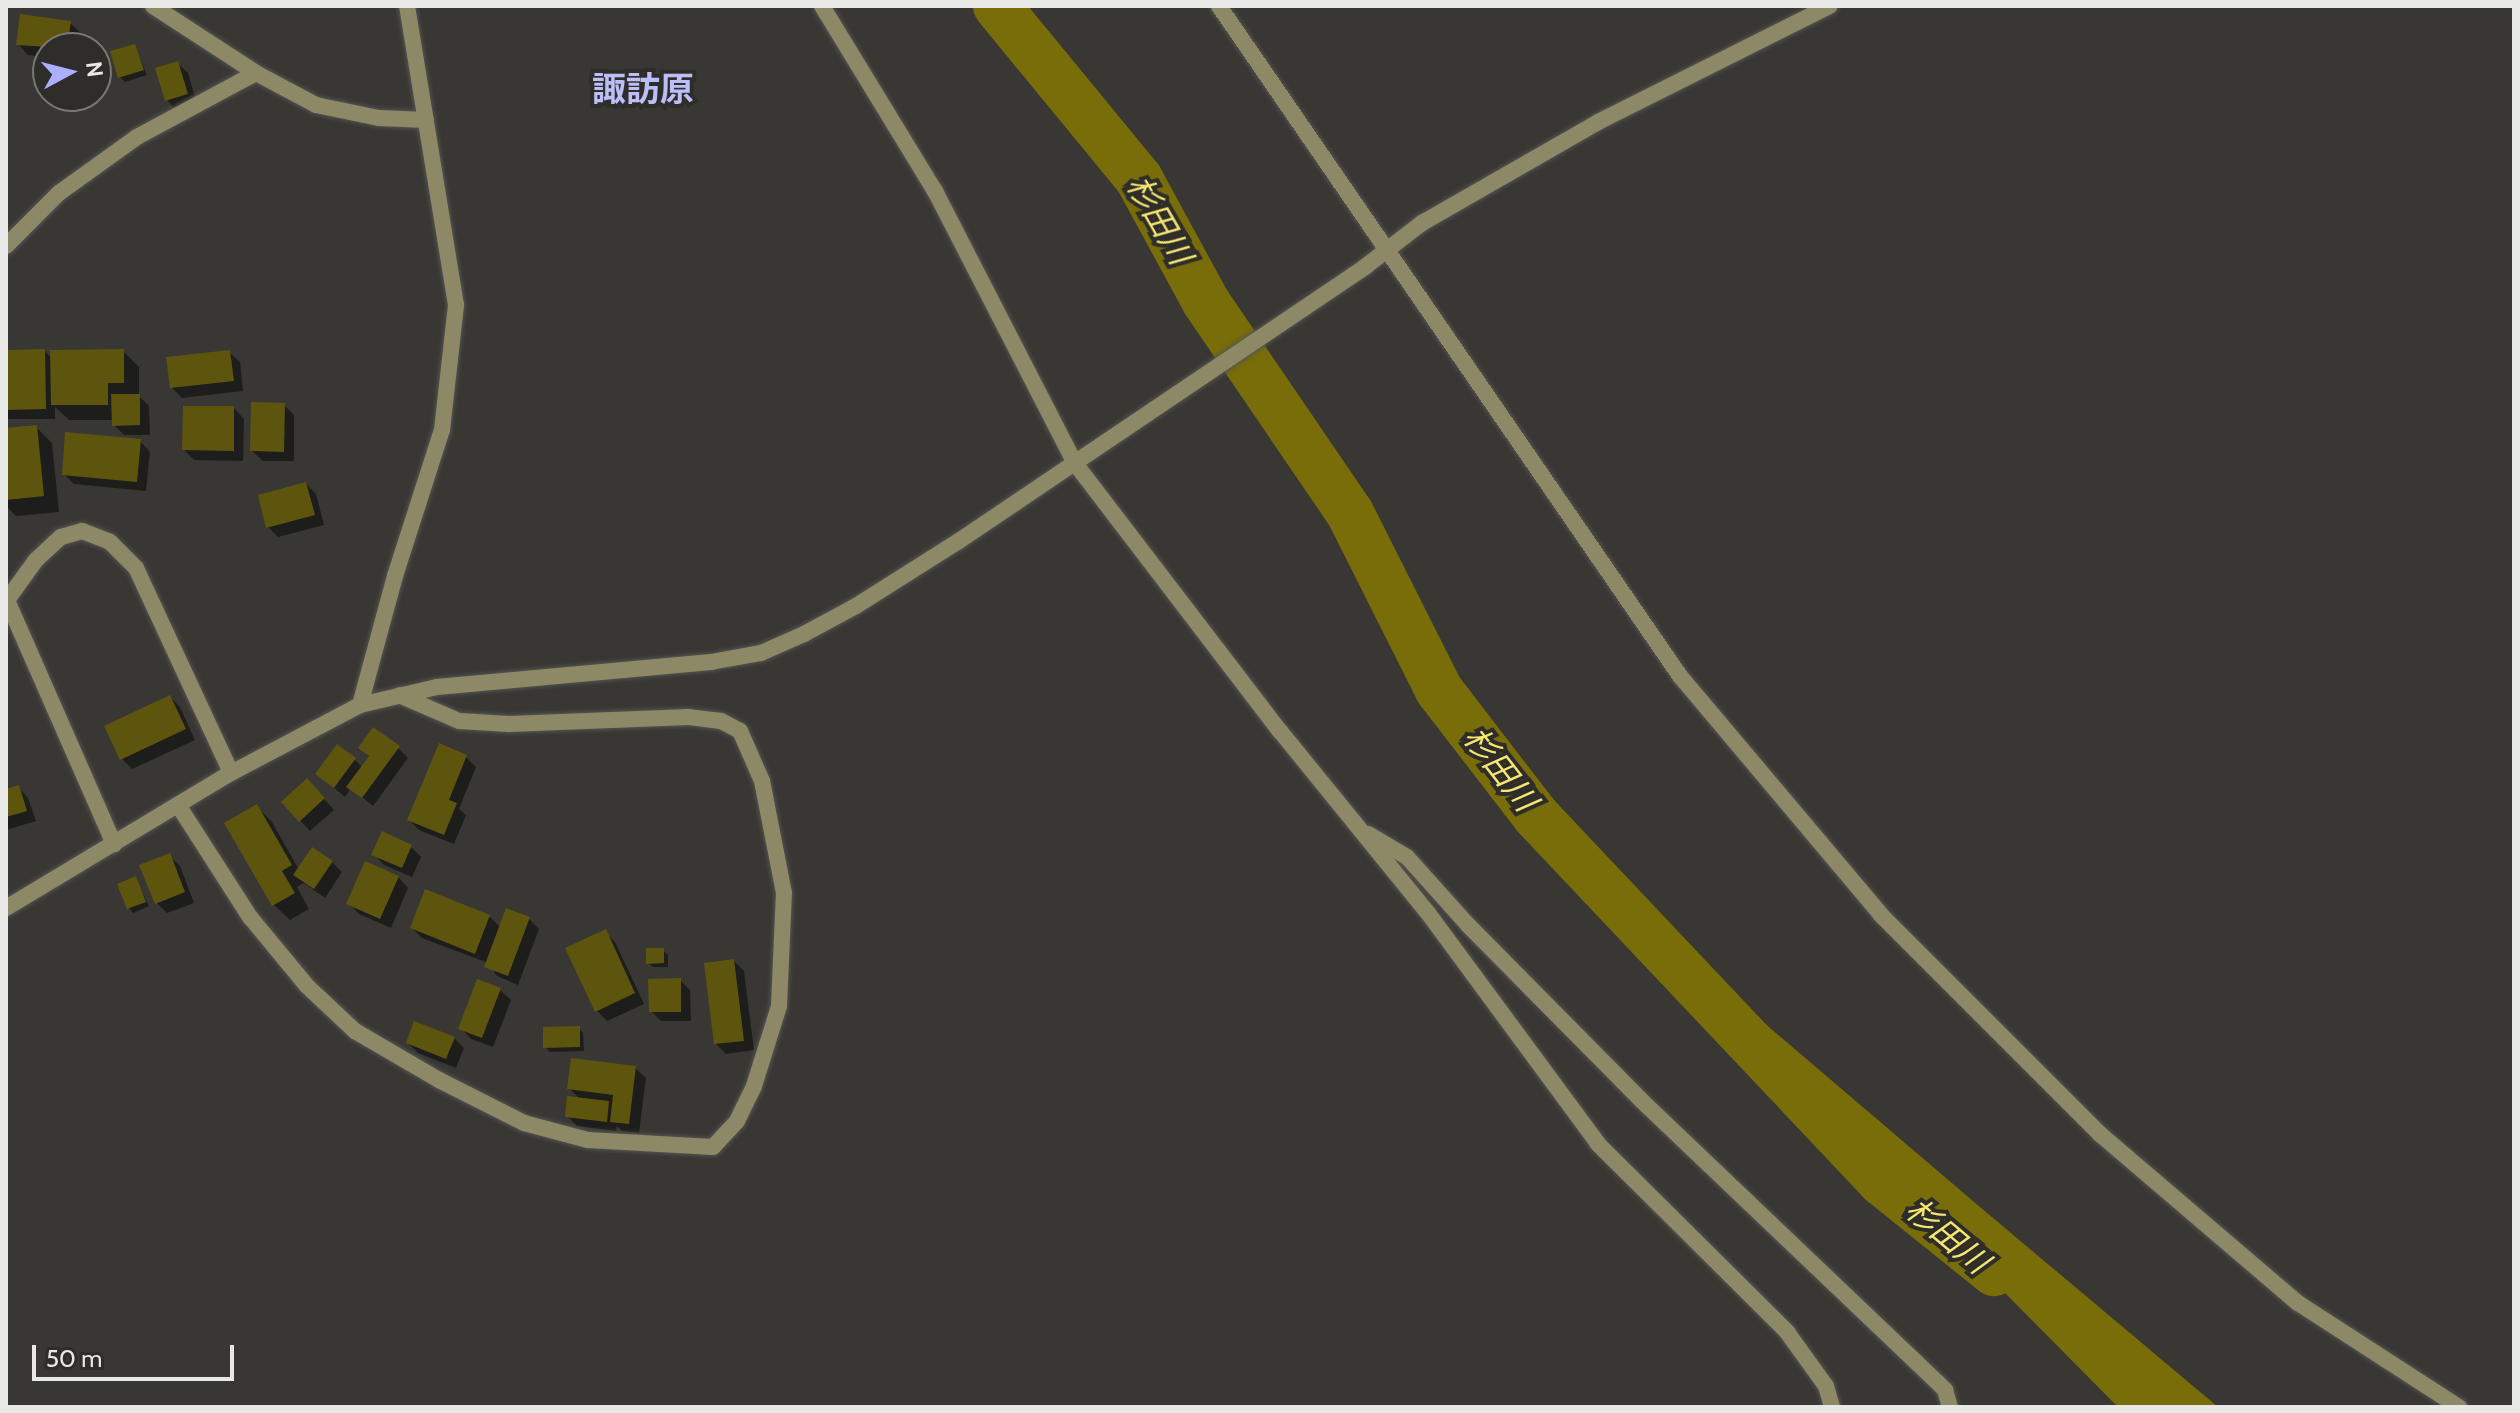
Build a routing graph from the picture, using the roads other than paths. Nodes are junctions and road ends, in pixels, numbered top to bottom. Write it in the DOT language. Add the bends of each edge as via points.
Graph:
graph roads {
  1 [pos="153,6"];
  2 [pos="407,6"];
  3 [pos="822,6"];
  4 [pos="1219,6"];
  5 [pos="1830,6"];
  6 [pos="256,73"];
  7 [pos="426,120"];
  8 [pos="6,246"];
  9 [pos="1386,250"];
  10 [pos="1074,462"];
  11 [pos="7,599"];
  12 [pos="399,695"];
  13 [pos="360,705"];
  14 [pos="231,773"];
  15 [pos="178,805"];
  16 [pos="1360,829"];
  17 [pos="114,844"];
  18 [pos="6,908"];
  19 [pos="1832,1407"];
  20 [pos="1950,1407"];
  21 [pos="2459,1407"];
  1 -- 6 [label="street"];
  2 -- 7 [label="street"];
  3 -- 10 [label="street" via="935,191"];
  4 -- 9 [label="street"];
  5 -- 9 [label="street" via="1598,122 1422,223"];
  6 -- 7 [label="street" via="316,105 379,118"];
  6 -- 8 [label="street" via="137,137 59,193"];
  7 -- 13 [label="street" via="456,305 442,430"];
  9 -- 10 [label="street"];
  9 -- 21 [label="street" via="1680,676 1881,915 2100,1134 2274,1283"];
  10 -- 12 [label="street" via="856,606 761,653"];
  10 -- 16 [label="street"];
  11 -- 14 [label="street" via="61,537 82,531 110,542 136,568"];
  11 -- 17 [label="street"];
  12 -- 13 [label="street"];
  12 -- 15 [label="street" via="459,721 689,717 721,721 740,731 762,781 784,893 779,1006 754,1086 737,1121 713,1147 588,1140 524,1123 355,1031 307,986 250,917"];
  13 -- 14 [label="street"];
  14 -- 15 [label="street"];
  15 -- 17 [label="street"];
  16 -- 19 [label="street" via="1598,1144 1787,1332 1826,1386"];
  16 -- 20 [label="street" via="1407,857 1642,1101 1945,1390"];
  17 -- 18 [label="street"];
}
